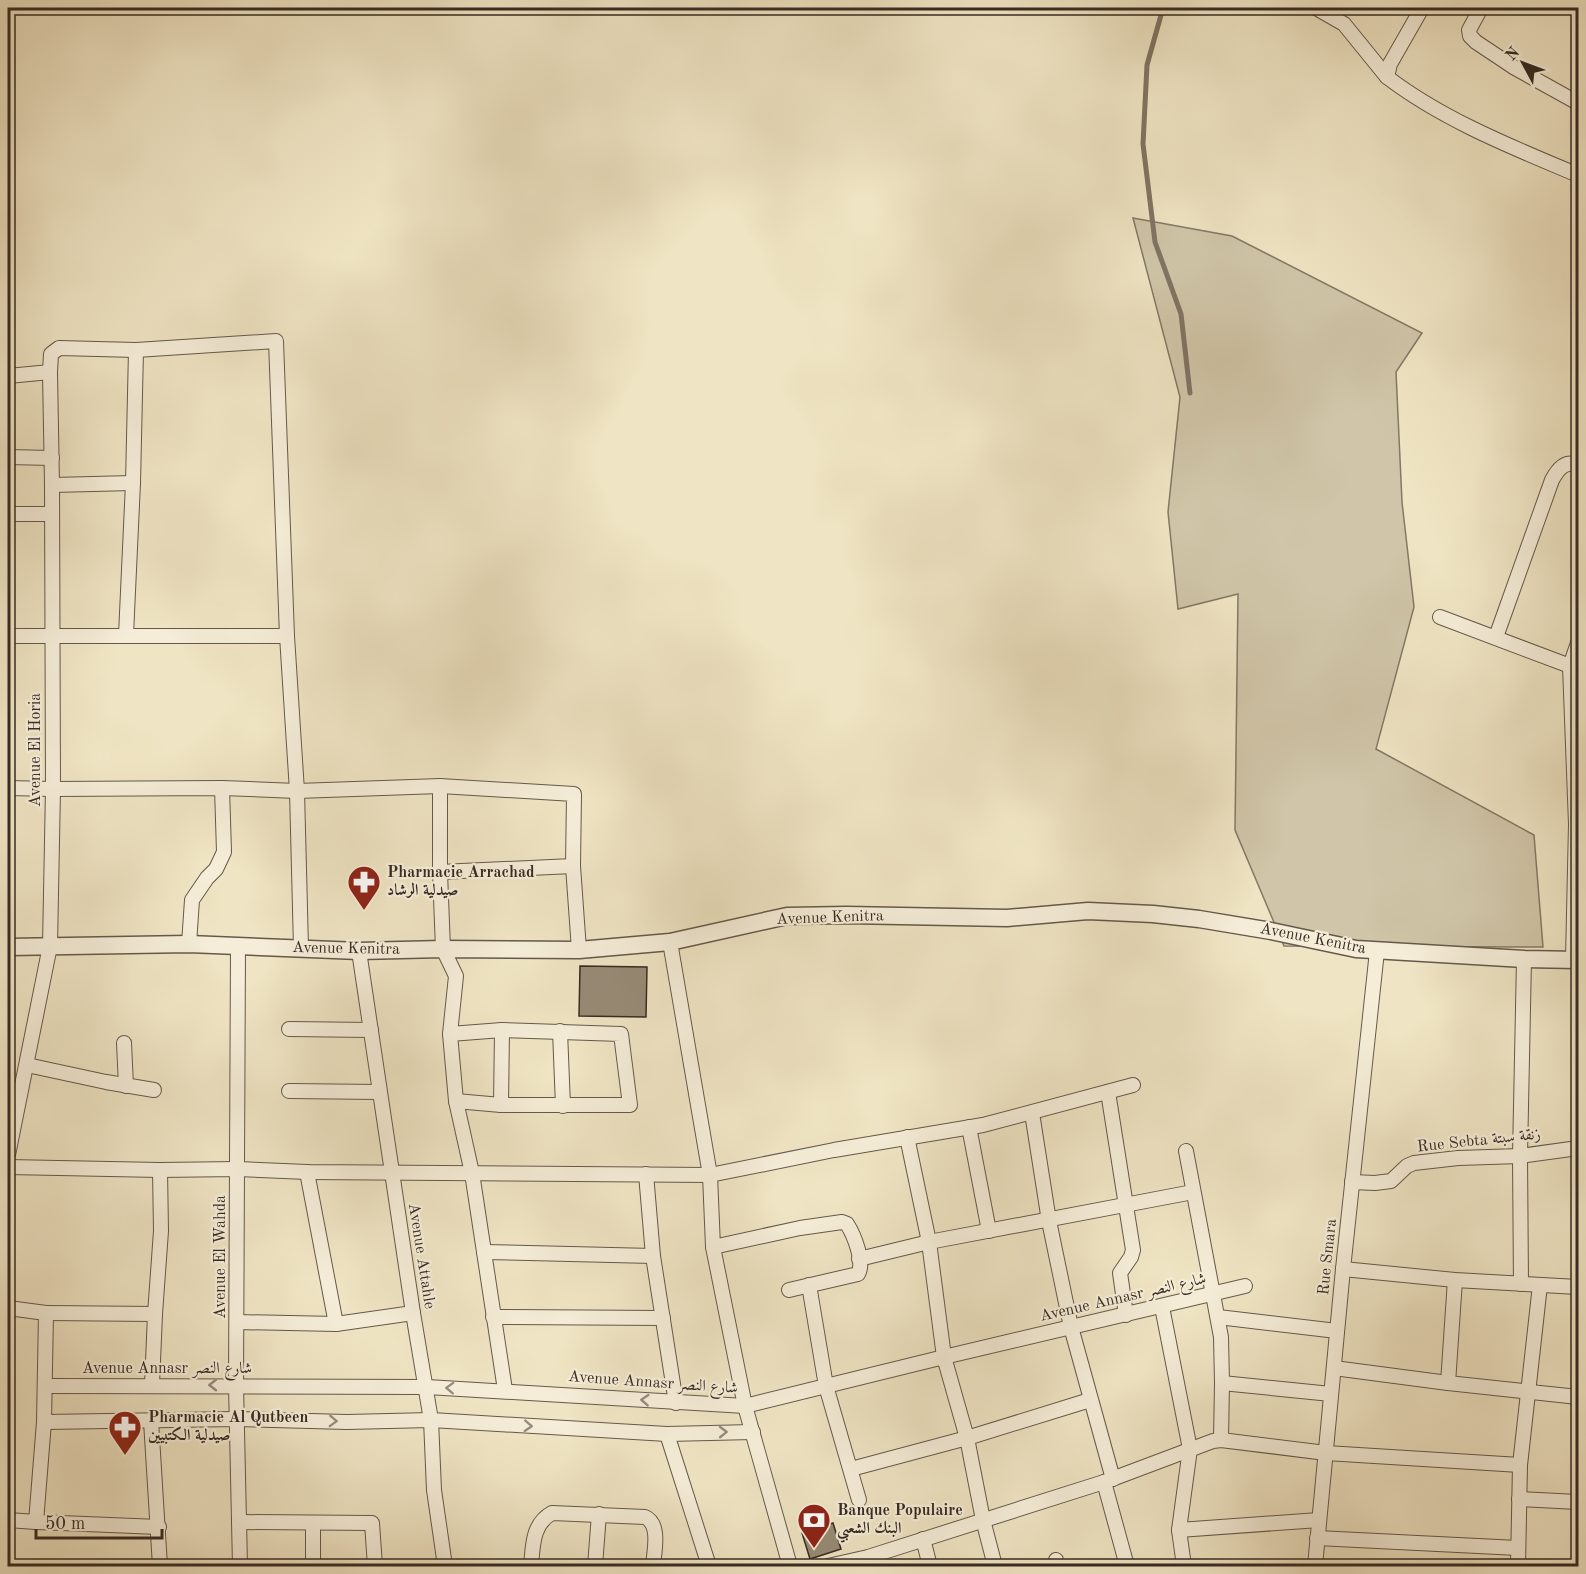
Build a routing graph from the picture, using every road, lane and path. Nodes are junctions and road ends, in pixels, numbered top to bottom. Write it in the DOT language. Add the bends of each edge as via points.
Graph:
graph roads {
  1 [pos="1316,8"];
  2 [pos="1422,8"];
  3 [pos="1480,8"];
  4 [pos="1387,77"];
  5 [pos="1578,103"];
  6 [pos="1578,175"];
  7 [pos="136,350"];
  8 [pos="50,372"];
  9 [pos="8,376"];
  10 [pos="8,458"];
  11 [pos="52,458"];
  12 [pos="1578,465"];
  13 [pos="133,483"];
  14 [pos="52,485"];
  15 [pos="8,514"];
  16 [pos="52,514"];
  17 [pos="1440,616"];
  18 [pos="52,635"];
  19 [pos="126,635"];
  20 [pos="8,636"];
  21 [pos="287,636"];
  22 [pos="1496,637"];
  23 [pos="1578,643"];
  24 [pos="1570,666"];
  25 [pos="440,786"];
  26 [pos="8,788"];
  27 [pos="222,788"];
  28 [pos="52,789"];
  29 [pos="297,791"];
  30 [pos="1577,824"];
  31 [pos="573,866"];
  32 [pos="440,872"];
  33 [pos="670,942"];
  34 [pos="189,944"];
  35 [pos="50,946"];
  36 [pos="8,947"];
  37 [pos="238,947"];
  38 [pos="301,948"];
  39 [pos="443,949"];
  40 [pos="579,950"];
  41 [pos="359,951"];
  42 [pos="1377,951"];
  43 [pos="1524,959"];
  44 [pos="1576,959"];
  45 [pos="289,1029"];
  46 [pos="371,1030"];
  47 [pos="502,1030"];
  48 [pos="561,1031"];
  49 [pos="450,1034"];
  50 [pos="124,1043"];
  51 [pos="27,1065"];
  52 [pos="1132,1085"];
  53 [pos="126,1086"];
  54 [pos="154,1090"];
  55 [pos="289,1091"];
  56 [pos="379,1092"];
  57 [pos="1108,1092"];
  58 [pos="456,1101"];
  59 [pos="501,1105"];
  60 [pos="563,1106"];
  61 [pos="1032,1113"];
  62 [pos="969,1127"];
  63 [pos="906,1137"];
  64 [pos="1578,1148"];
  65 [pos="1186,1151"];
  66 [pos="8,1155"];
  67 [pos="1520,1156"];
  68 [pos="8,1167"];
  69 [pos="238,1169"];
  70 [pos="160,1170"];
  71 [pos="307,1172"];
  72 [pos="391,1172"];
  73 [pos="472,1173"];
  74 [pos="646,1174"];
  75 [pos="710,1175"];
  76 [pos="1352,1182"];
  77 [pos="1193,1192"];
  78 [pos="1127,1205"];
  79 [pos="1049,1221"];
  80 [pos="989,1231"];
  81 [pos="929,1242"];
  82 [pos="713,1247"];
  83 [pos="484,1252"];
  84 [pos="654,1256"];
  85 [pos="859,1259"];
  86 [pos="1343,1269"];
  87 [pos="1455,1280"];
  88 [pos="1521,1284"];
  89 [pos="809,1285"];
  90 [pos="1540,1285"];
  91 [pos="1245,1286"];
  92 [pos="1578,1287"];
  93 [pos="789,1290"];
  94 [pos="1213,1294"];
  95 [pos="1162,1307"];
  96 [pos="8,1308"];
  97 [pos="46,1313"];
  98 [pos="413,1313"];
  99 [pos="155,1314"];
  100 [pos="1126,1315"];
  101 [pos="492,1317"];
  102 [pos="1218,1317"];
  103 [pos="663,1318"];
  104 [pos="237,1322"];
  105 [pos="336,1324"];
  106 [pos="1071,1327"];
  107 [pos="1337,1331"];
  108 [pos="944,1357"];
  109 [pos="1334,1368"];
  110 [pos="1222,1383"];
  111 [pos="1448,1383"];
  112 [pos="152,1385"];
  113 [pos="45,1386"];
  114 [pos="236,1386"];
  115 [pos="826,1386"];
  116 [pos="427,1387"];
  117 [pos="504,1390"];
  118 [pos="1527,1392"];
  119 [pos="1331,1394"];
  120 [pos="1578,1397"];
  121 [pos="1090,1400"];
  122 [pos="676,1403"];
  123 [pos="745,1406"];
  124 [pos="236,1419"];
  125 [pos="431,1420"];
  126 [pos="151,1421"];
  127 [pos="44,1422"];
  128 [pos="753,1432"];
  129 [pos="667,1434"];
  130 [pos="966,1438"];
  131 [pos="1221,1440"];
  132 [pos="1190,1449"];
  133 [pos="1326,1452"];
  134 [pos="1520,1465"];
  135 [pos="851,1469"];
  136 [pos="1108,1480"];
  137 [pos="1520,1499"];
  138 [pos="860,1500"];
  139 [pos="1578,1502"];
  140 [pos="599,1514"];
  141 [pos="8,1520"];
  142 [pos="983,1520"];
  143 [pos="1319,1520"];
  144 [pos="36,1522"];
  145 [pos="239,1522"];
  146 [pos="313,1523"];
  147 [pos="159,1527"];
  148 [pos="1179,1530"];
  149 [pos="1317,1538"];
  150 [pos="923,1539"];
  151 [pos="1518,1548"];
  152 [pos="869,1562"];
  153 [pos="160,1566"];
  154 [pos="240,1566"];
  155 [pos="313,1566"];
  156 [pos="375,1566"];
  157 [pos="445,1566"];
  158 [pos="531,1566"];
  159 [pos="595,1566"];
  160 [pos="653,1566"];
  161 [pos="709,1566"];
  162 [pos="790,1566"];
  163 [pos="828,1566"];
  164 [pos="930,1566"];
  165 [pos="995,1566"];
  166 [pos="1127,1566"];
  167 [pos="1184,1566"];
  168 [pos="1315,1566"];
  169 [pos="1518,1566"];
  1 -- 4 [label="street" via="1344,24"];
  2 -- 4 [label="street" via="1390,64"];
  3 -- 5 [label="street" via="1469,30 1476,42"];
  4 -- 6 [label="street" via="1407,92 1514,148"];
  7 -- 8 [label="street, Avenue El Horia" via="62,348 51,354"];
  7 -- 13 [label="street"];
  7 -- 21 [label="street" via="276,341"];
  8 -- 9 [label="street"];
  8 -- 11 [label="street, Avenue El Horia"];
  10 -- 11 [label="street"];
  11 -- 14 [label="street, Avenue El Horia"];
  12 -- 22 [label="street" via="1572,462 1562,466 1552,480"];
  13 -- 14 [label="street"];
  13 -- 19 [label="street"];
  14 -- 16 [label="street, Avenue El Horia"];
  15 -- 16 [label="street"];
  16 -- 18 [label="street, Avenue El Horia"];
  17 -- 22 [label="street"];
  18 -- 19 [label="street"];
  18 -- 20 [label="street"];
  18 -- 28 [label="street, Avenue El Horia"];
  19 -- 21 [label="street"];
  21 -- 29 [label="street"];
  22 -- 24 [label="street"];
  23 -- 24 [label="street"];
  24 -- 30 [label="street"];
  25 -- 29 [label="street"];
  25 -- 31 [label="street" via="574,794"];
  25 -- 32 [label="street"];
  26 -- 28 [label="street"];
  27 -- 28 [label="street"];
  27 -- 29 [label="street"];
  27 -- 34 [label="street" via="224,852 192,900"];
  28 -- 35 [label="street, Avenue El Horia"];
  29 -- 38 [label="street"];
  30 -- 44 [label="street"];
  31 -- 32 [label="street"];
  31 -- 40 [label="street"];
  32 -- 39 [label="street"];
  33 -- 40 [label="street, Avenue Kenitra"];
  33 -- 42 [label="street, Avenue Kenitra" via="788,916 1007,918 1088,911 1199,919"];
  33 -- 75 [label="street"];
  34 -- 35 [label="street, Avenue Kenitra"];
  34 -- 37 [label="street, Avenue Kenitra"];
  35 -- 36 [label="street, Avenue Kenitra"];
  35 -- 51 [label="street, Avenue El Horia"];
  37 -- 38 [label="street, Avenue Kenitra"];
  37 -- 69 [label="street, Avenue El Wahda"];
  38 -- 41 [label="street, Avenue Kenitra"];
  39 -- 40 [label="street, Avenue Kenitra"];
  39 -- 41 [label="street, Avenue Kenitra"];
  39 -- 49 [label="street" via="456,976"];
  41 -- 46 [label="street, Avenue Attahle"];
  42 -- 43 [label="street, Avenue Kenitra"];
  42 -- 76 [label="street, Rue Smara"];
  43 -- 44 [label="street, Avenue Kenitra"];
  43 -- 67 [label="street"];
  45 -- 46 [label="street"];
  46 -- 56 [label="street, Avenue Attahle"];
  47 -- 48 [label="street"];
  47 -- 49 [label="street"];
  47 -- 59 [label="street"];
  48 -- 60 [label="street"];
  48 -- 60 [label="street" via="621,1034 630,1105"];
  49 -- 58 [label="street"];
  50 -- 53 [label="street"];
  51 -- 53 [label="street"];
  51 -- 66 [label="street, Avenue El Horia"];
  52 -- 57 [label="street"];
  53 -- 54 [label="street"];
  55 -- 56 [label="street"];
  56 -- 72 [label="street, Avenue Attahle"];
  57 -- 61 [label="street"];
  57 -- 78 [label="street"];
  58 -- 59 [label="street"];
  58 -- 73 [label="street"];
  59 -- 60 [label="street"];
  61 -- 62 [label="street"];
  61 -- 79 [label="street"];
  62 -- 63 [label="street"];
  62 -- 80 [label="street"];
  63 -- 75 [label="street"];
  63 -- 81 [label="street"];
  64 -- 67 [label="street, Rue Sebta زنقة سبتة"];
  65 -- 77 [label="street"];
  67 -- 76 [label="street, Rue Sebta زنقة سبتة" via="1414,1163 1391,1181"];
  67 -- 88 [label="street"];
  68 -- 70 [label="street"];
  69 -- 70 [label="street"];
  69 -- 71 [label="street"];
  69 -- 104 [label="street, Avenue El Wahda"];
  70 -- 99 [label="street" via="161,1231"];
  71 -- 72 [label="street"];
  71 -- 105 [label="street"];
  72 -- 73 [label="street"];
  72 -- 98 [label="street, Avenue Attahle"];
  73 -- 74 [label="street"];
  73 -- 83 [label="street"];
  74 -- 75 [label="street"];
  74 -- 84 [label="street"];
  75 -- 82 [label="street"];
  76 -- 86 [label="street, Rue Smara"];
  77 -- 78 [label="street"];
  77 -- 94 [label="street"];
  78 -- 79 [label="street"];
  78 -- 100 [label="street" via="1133,1250 1120,1272"];
  79 -- 80 [label="street"];
  79 -- 106 [label="street"];
  80 -- 81 [label="street"];
  81 -- 85 [label="street"];
  81 -- 108 [label="street"];
  82 -- 85 [label="street" via="842,1222 850,1229"];
  82 -- 123 [label="street"];
  83 -- 84 [label="street"];
  83 -- 101 [label="street"];
  84 -- 103 [label="street"];
  85 -- 89 [label="street" via="861,1269 855,1275"];
  86 -- 87 [label="street"];
  86 -- 107 [label="street, Rue Smara"];
  87 -- 88 [label="street"];
  87 -- 111 [label="street"];
  88 -- 90 [label="street"];
  89 -- 93 [label="street"];
  89 -- 115 [label="street"];
  90 -- 92 [label="street"];
  90 -- 118 [label="street"];
  91 -- 94 [label="street, Avenue Annasr شارع النصر"];
  94 -- 95 [label="street, Avenue Annasr شارع النصر"];
  94 -- 102 [label="street"];
  95 -- 100 [label="street, Avenue Annasr شارع النصر"];
  95 -- 132 [label="street"];
  96 -- 97 [label="street"];
  97 -- 99 [label="street"];
  97 -- 113 [label="street"];
  98 -- 105 [label="street"];
  98 -- 116 [label="street, Avenue Attahle"];
  99 -- 112 [label="street"];
  100 -- 106 [label="street, Avenue Annasr شارع النصر"];
  101 -- 103 [label="street"];
  101 -- 117 [label="street"];
  102 -- 107 [label="street"];
  102 -- 110 [label="street"];
  103 -- 122 [label="street"];
  104 -- 105 [label="street"];
  104 -- 114 [label="street, Avenue El Wahda"];
  106 -- 108 [label="street, Avenue Annasr شارع النصر"];
  106 -- 121 [label="street"];
  107 -- 109 [label="street, Rue Smara"];
  108 -- 115 [label="street, Avenue Annasr شارع النصر"];
  108 -- 130 [label="street"];
  109 -- 111 [label="street"];
  109 -- 119 [label="street, Rue Smara"];
  110 -- 119 [label="street"];
  110 -- 131 [label="street"];
  111 -- 118 [label="street"];
  112 -- 113 [label="street, Avenue Annasr شارع النصر"];
  114 -- 112 [label="street, Avenue Annasr شارع النصر, one-way"];
  113 -- 127 [label="street"];
  114 -- 116 [label="street, Avenue Annasr شارع النصر"];
  114 -- 124 [label="street, Avenue El Wahda"];
  115 -- 123 [label="street, Avenue Annasr شارع النصر"];
  115 -- 135 [label="street"];
  117 -- 116 [label="street, Avenue Annasr شارع النصر, one-way"];
  116 -- 125 [label="street, Avenue Attahle"];
  122 -- 117 [label="street, Avenue Annasr شارع النصر, one-way"];
  118 -- 120 [label="street"];
  118 -- 134 [label="street"];
  119 -- 133 [label="street, Rue Smara"];
  121 -- 130 [label="street"];
  121 -- 136 [label="street"];
  122 -- 123 [label="street, Avenue Annasr شارع النصر"];
  123 -- 128 [label="street"];
  124 -- 125 [label="street, one-way"];
  124 -- 126 [label="street"];
  124 -- 145 [label="street, Avenue El Wahda"];
  125 -- 129 [label="street, one-way"];
  125 -- 157 [label="street, Avenue Attahle" via="434,1490"];
  126 -- 127 [label="street"];
  126 -- 147 [label="street"];
  127 -- 144 [label="street"];
  129 -- 128 [label="street, one-way"];
  128 -- 162 [label="street"];
  129 -- 161 [label="street"];
  130 -- 135 [label="street"];
  130 -- 142 [label="street"];
  131 -- 132 [label="street"];
  131 -- 133 [label="street"];
  132 -- 136 [label="street"];
  132 -- 148 [label="street"];
  133 -- 134 [label="street"];
  133 -- 143 [label="street, Rue Smara"];
  134 -- 137 [label="street"];
  135 -- 138 [label="street"];
  136 -- 142 [label="street"];
  136 -- 166 [label="street"];
  137 -- 139 [label="street"];
  137 -- 151 [label="street"];
  140 -- 158 [label="street" via="552,1513 544,1517 535,1532"];
  140 -- 159 [label="street"];
  140 -- 160 [label="street" via="645,1516 653,1521"];
  141 -- 144 [label="street"];
  142 -- 150 [label="street"];
  142 -- 165 [label="street"];
  143 -- 148 [label="street"];
  143 -- 149 [label="street, Rue Smara"];
  144 -- 147 [label="street"];
  145 -- 146 [label="street"];
  145 -- 154 [label="street, Avenue El Wahda"];
  146 -- 155 [label="street"];
  146 -- 156 [label="street" via="372,1523"];
  147 -- 153 [label="street"];
  148 -- 167 [label="street"];
  149 -- 151 [label="street"];
  149 -- 168 [label="street, Rue Smara"];
  150 -- 152 [label="street"];
  150 -- 164 [label="street"];
  151 -- 169 [label="street"];
  152 -- 163 [label="street"];
}
